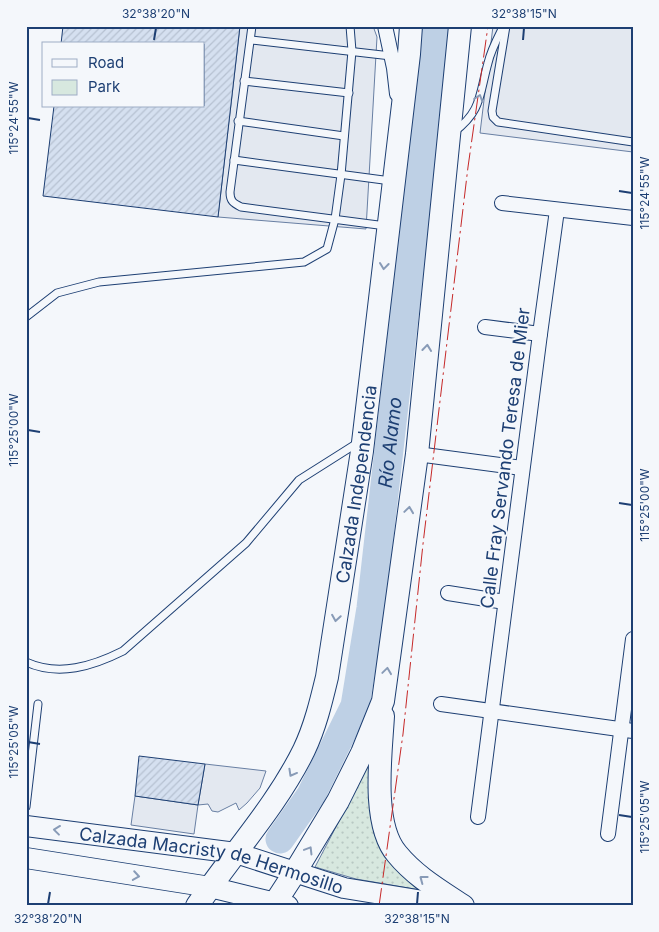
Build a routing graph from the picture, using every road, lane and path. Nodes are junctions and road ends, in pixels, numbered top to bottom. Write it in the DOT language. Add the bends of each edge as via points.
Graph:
graph roads {
  1 [pos="252,26"];
  2 [pos="350,26"];
  3 [pos="385,26"];
  4 [pos="402,26"];
  5 [pos="411,26"];
  6 [pos="505,26"];
  7 [pos="461,28"];
  8 [pos="250,40"];
  9 [pos="352,52"];
  10 [pos="401,55"];
  11 [pos="244,81"];
  12 [pos="349,93"];
  13 [pos="238,121"];
  14 [pos="449,135"];
  15 [pos="344,136"];
  16 [pos="633,142"];
  17 [pos="234,160"];
  18 [pos="341,175"];
  19 [pos="394,182"];
  20 [pos="502,203"];
  21 [pos="557,210"];
  22 [pos="633,218"];
  23 [pos="335,219"];
  24 [pos="389,226"];
  25 [pos="26,316"];
  26 [pos="485,327"];
  27 [pos="540,334"];
  28 [pos="364,439"];
  29 [pos="417,454"];
  30 [pos="522,468"];
  31 [pos="448,593"];
  32 [pos="505,602"];
  33 [pos="633,639"];
  34 [pos="26,662"];
  35 [pos="383,702"];
  36 [pos="38,704"];
  37 [pos="441,704"];
  38 [pos="491,710"];
  39 [pos="627,731"];
  40 [pos="26,807"];
  41 [pos="478,817"];
  42 [pos="26,826"];
  43 [pos="608,834"];
  44 [pos="236,853"];
  45 [pos="26,858"];
  46 [pos="295,872"];
  47 [pos="210,887"];
  48 [pos="279,905"];
  49 [pos="197,906"];
  50 [pos="454,906"];
  51 [pos="463,906"];
  1 -- 8 [label="lane"];
  2 -- 9 [label="lane"];
  3 -- 10 [label="street"];
  4 -- 10 [label="main road"];
  5 -- 10 [label="main road, Calzada Independencia"];
  14 -- 6 [label="lane, one-way" via="474,114 491,52"];
  6 -- 16 [label="lane" via="492,112 495,120"];
  7 -- 14 [label="main road"];
  8 -- 9 [label="lane"];
  8 -- 11 [label="lane"];
  9 -- 10 [label="lane"];
  9 -- 12 [label="lane"];
  10 -- 19 [label="main road, Calzada Independencia" via="400,129"];
  11 -- 12 [label="lane"];
  11 -- 13 [label="lane"];
  12 -- 15 [label="lane"];
  13 -- 15 [label="lane"];
  13 -- 17 [label="lane"];
  29 -- 14 [label="main road, one-way"];
  15 -- 18 [label="lane"];
  17 -- 18 [label="lane"];
  17 -- 23 [label="lane" via="230,192 233,203 241,207"];
  18 -- 19 [label="lane"];
  18 -- 23 [label="lane"];
  19 -- 24 [label="main road, Calzada Independencia"];
  20 -- 21 [label="street"];
  21 -- 22 [label="street"];
  21 -- 27 [label="street, Calle Fray Servando Teresa de Mier"];
  23 -- 24 [label="lane"];
  23 -- 25 [label="lane" via="327,249 304,262 99,282 58,293"];
  24 -- 28 [label="main road, Calzada Independencia, one-way"];
  26 -- 27 [label="street"];
  27 -- 30 [label="street, Calle Fray Servando Teresa de Mier"];
  28 -- 34 [label="lane" via="299,480 246,543 124,651 74,670"];
  28 -- 44 [label="main road, Calzada Independencia, one-way" via="329,667 319,712 283,788"];
  29 -- 30 [label="street"];
  35 -- 29 [label="main road, one-way"];
  30 -- 32 [label="street, Calle Fray Servando Teresa de Mier"];
  31 -- 32 [label="street"];
  32 -- 38 [label="street, Calle Fray Servando Teresa de Mier"];
  33 -- 39 [label="street"];
  46 -- 35 [label="main road, one-way" via="338,801"];
  51 -- 35 [label="main road, one-way" via="416,874 395,853 384,829 380,808"];
  36 -- 40 [label="lane"];
  37 -- 38 [label="street"];
  38 -- 39 [label="street"];
  38 -- 41 [label="street, Calle Fray Servando Teresa de Mier"];
  39 -- 43 [label="street"];
  44 -- 42 [label="main road, Calzada Macristy de Hermosillo, one-way"];
  44 -- 46 [label="main road, Calzada Macristy de Hermosillo"];
  44 -- 47 [label="main road, Calzada Independencia"];
  45 -- 47 [label="main road, Calzada Macristy de Hermosillo, one-way"];
  46 -- 48 [label="main road"];
  46 -- 50 [label="main road, Calzada Macristy de Hermosillo" via="344,888"];
  47 -- 48 [label="main road, Calzada Macristy de Hermosillo"];
  47 -- 49 [label="main road, Calzada Independencia"];
}
